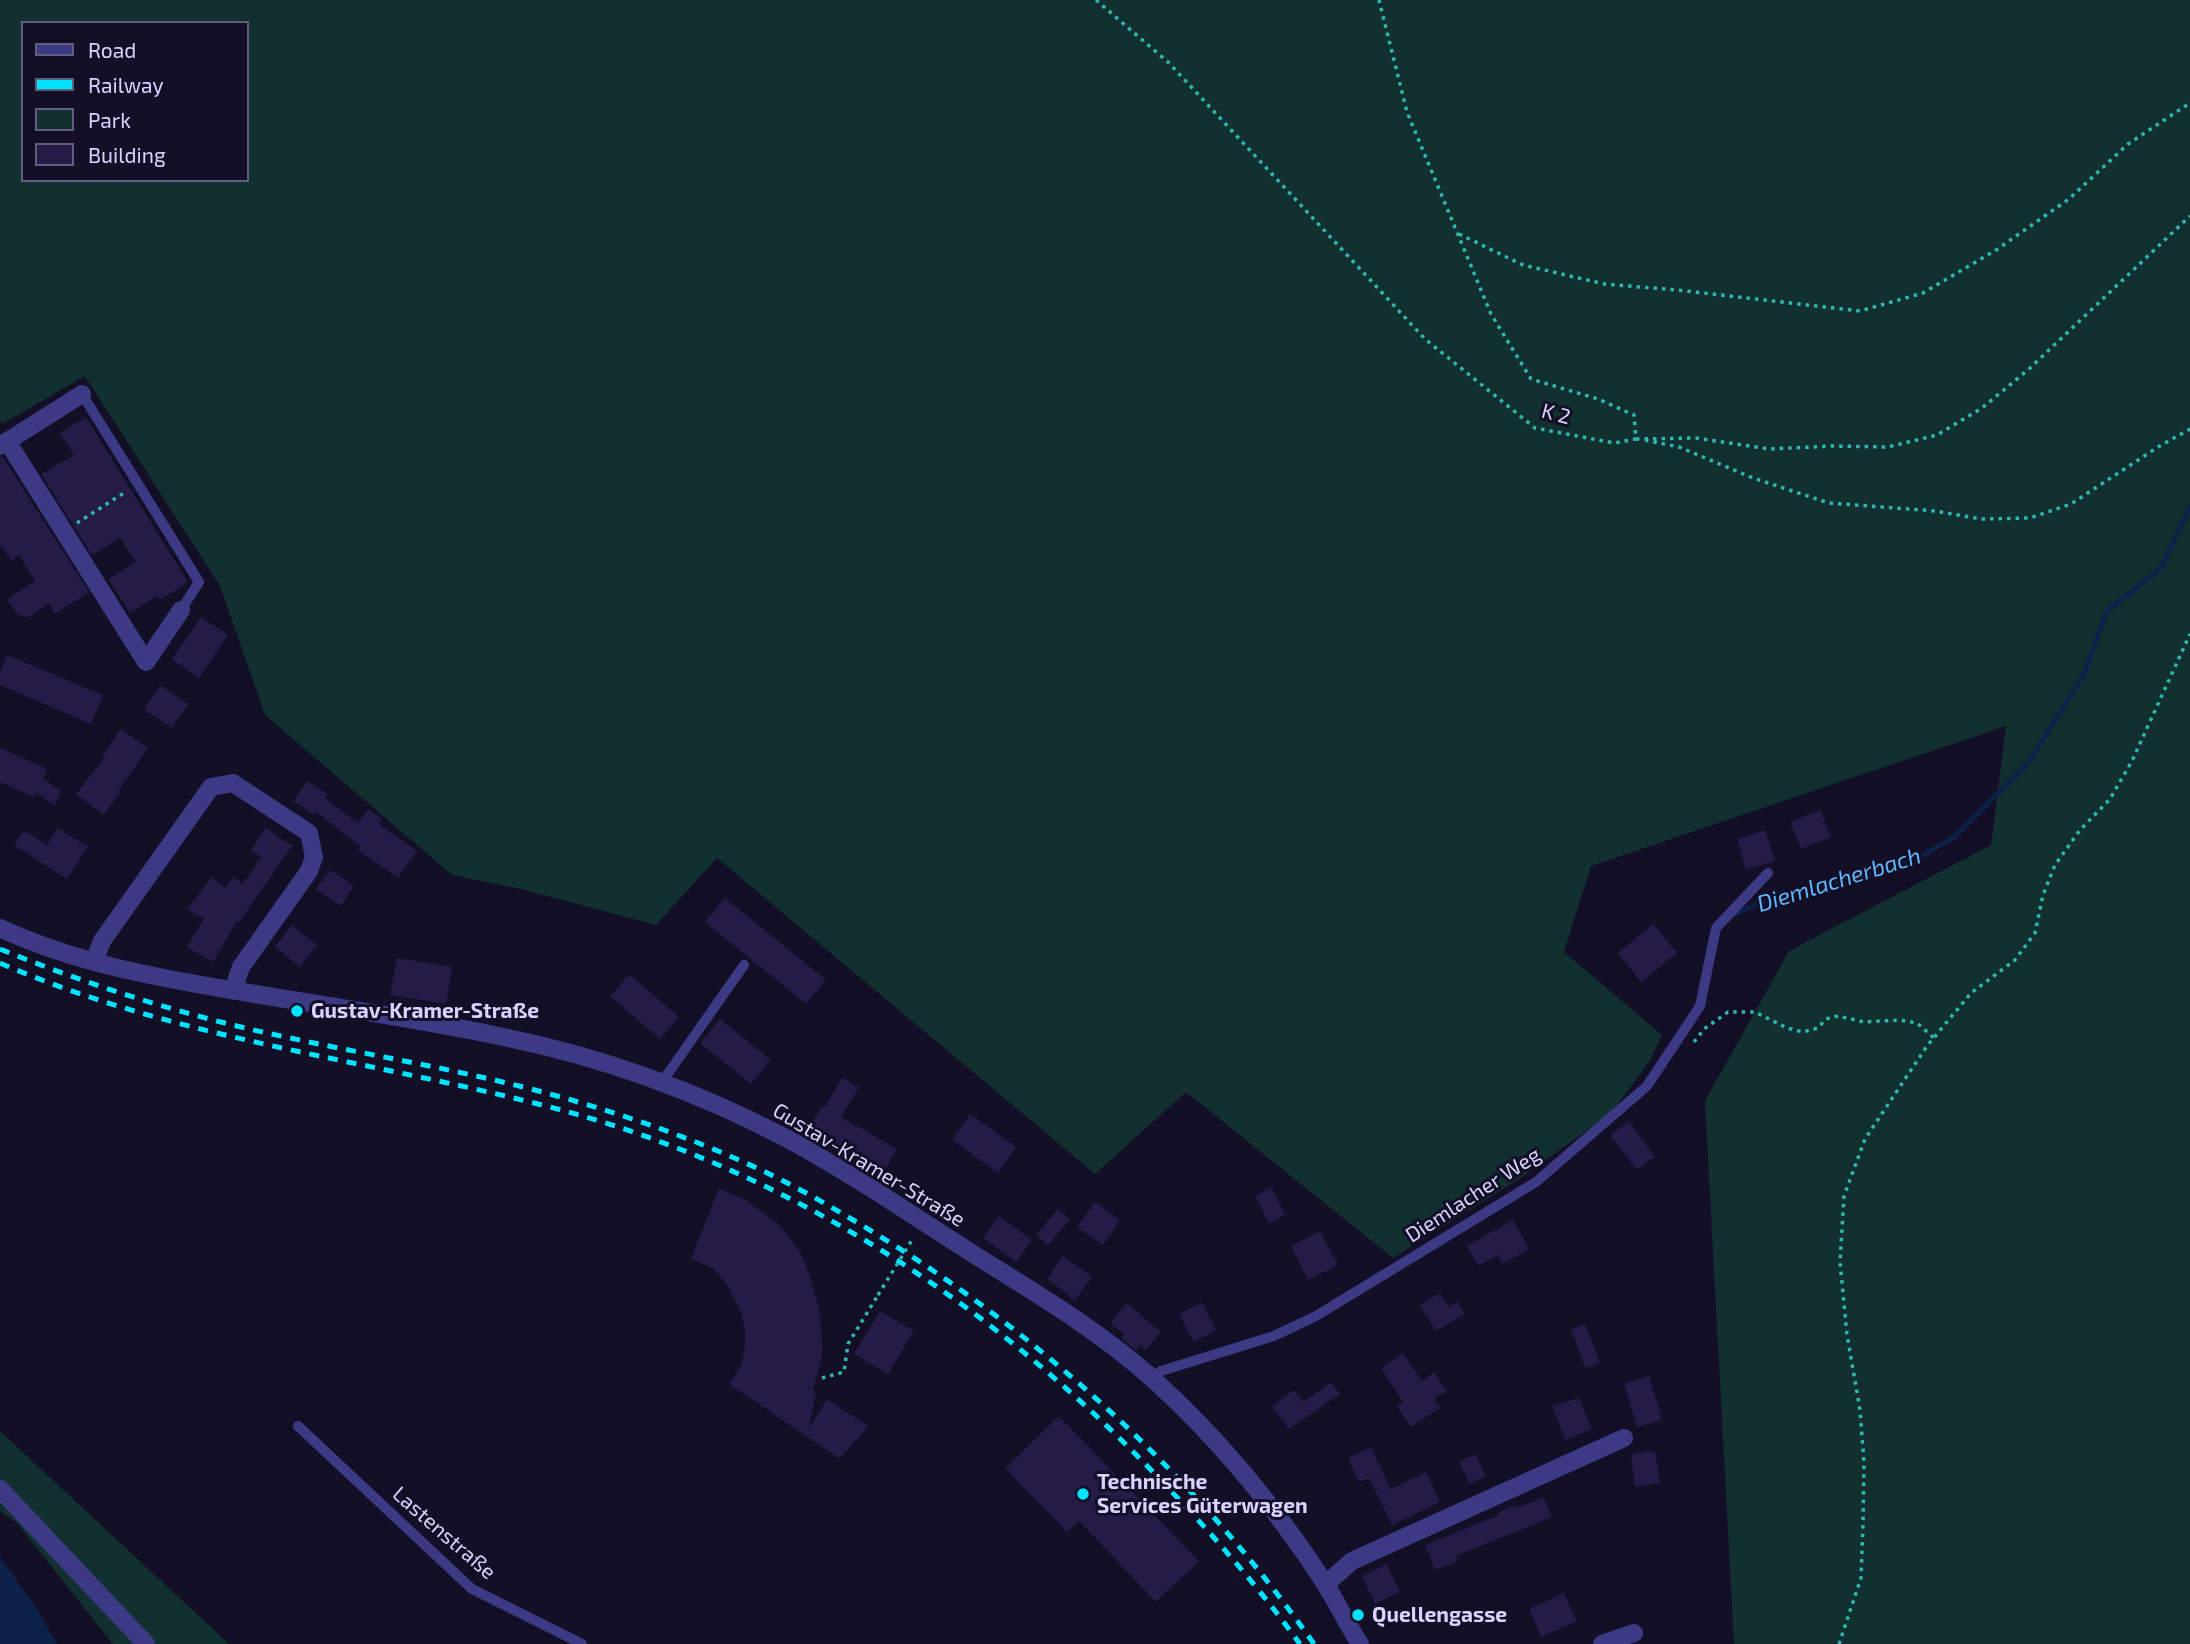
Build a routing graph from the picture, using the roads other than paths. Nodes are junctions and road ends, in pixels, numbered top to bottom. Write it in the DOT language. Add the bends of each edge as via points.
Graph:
graph roads {
  1 [pos="82,394"];
  2 [pos="4,444"];
  3 [pos="181,611"];
  4 [pos="1768,873"];
  5 [pos="0,928"];
  6 [pos="94,962"];
  7 [pos="744,965"];
  8 [pos="233,990"];
  9 [pos="662,1082"];
  10 [pos="1152,1378"];
  11 [pos="298,1426"];
  12 [pos="1623,1438"];
  13 [pos="0,1489"];
  14 [pos="1326,1584"];
  15 [pos="1633,1633"];
  16 [pos="146,1644"];
  17 [pos="582,1644"];
  18 [pos="1360,1644"];
  19 [pos="1602,1644"];
  1 -- 2 [label="street"];
  1 -- 3 [label="lane" via="199,582"];
  2 -- 3 [label="street" via="146,662"];
  4 -- 10 [label="lane, Diemlacher Weg" via="1716,928 1700,1006 1647,1086 1536,1182 1316,1316 1274,1336 1161,1371"];
  5 -- 6 [label="street, Gustav-Kramer-Straße"];
  6 -- 8 [label="street, Gustav-Kramer-Straße"];
  6 -- 8 [label="street" via="102,941 194,809 211,788 233,783 309,833 314,857 242,967"];
  7 -- 9 [label="lane"];
  8 -- 9 [label="street, Gustav-Kramer-Straße" via="511,1038"];
  9 -- 10 [label="street, Gustav-Kramer-Straße" via="836,1167 1044,1299"];
  10 -- 14 [label="street, Gustav-Kramer-Straße" via="1251,1481"];
  11 -- 17 [label="lane, Lastenstraße" via="472,1589"];
  12 -- 14 [label="street" via="1352,1561"];
  13 -- 16 [label="street"];
  14 -- 18 [label="street, Gustav-Kramer-Straße"];
  15 -- 19 [label="street"];
}
